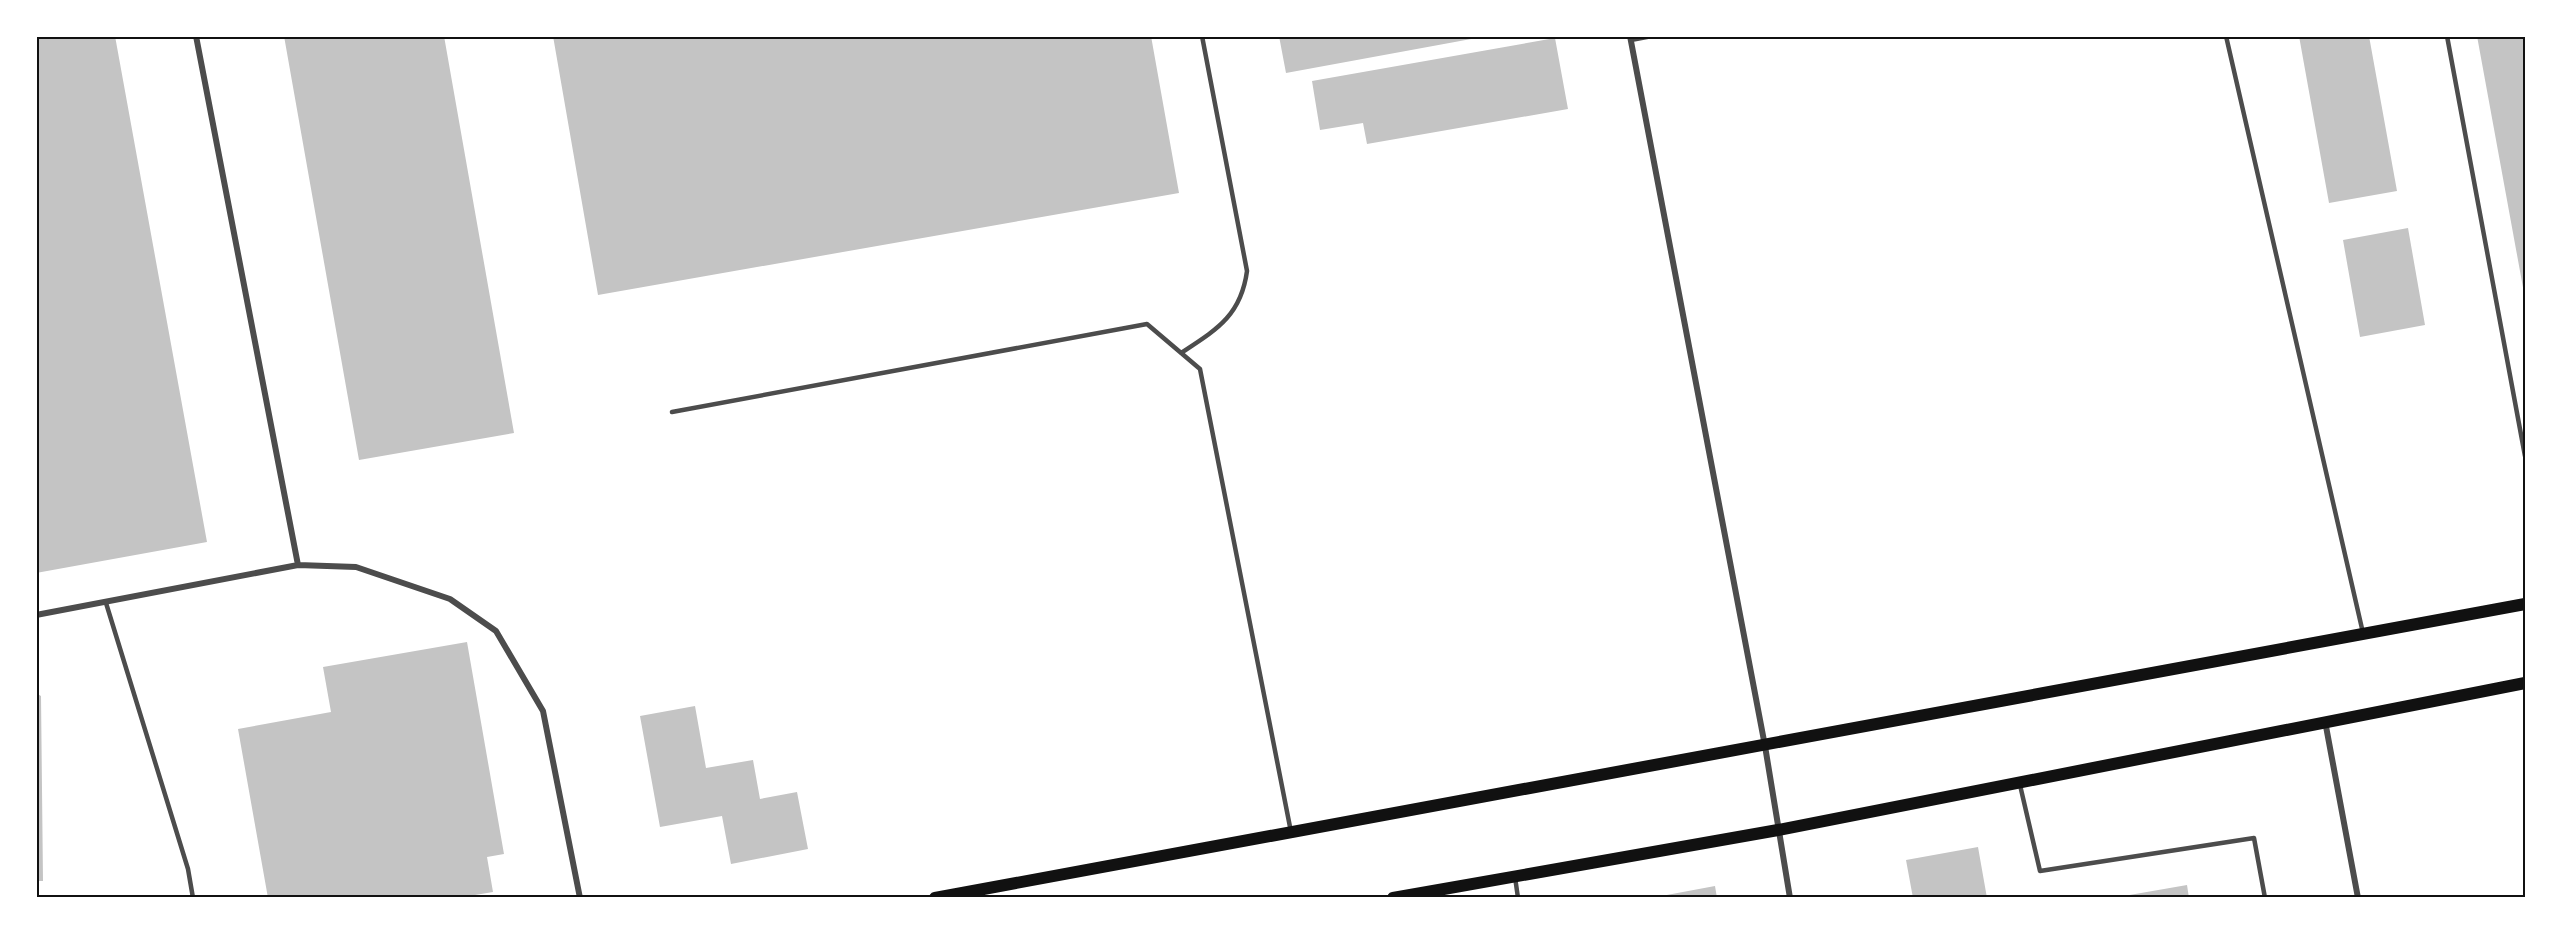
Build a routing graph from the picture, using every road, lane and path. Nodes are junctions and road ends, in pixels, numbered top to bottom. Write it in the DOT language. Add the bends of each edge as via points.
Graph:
graph roads {
  1 [pos="196,36"];
  2 [pos="1202,36"];
  3 [pos="1652,36"];
  4 [pos="2226,36"];
  5 [pos="2447,36"];
  6 [pos="1631,38"];
  7 [pos="1181,353"];
  8 [pos="672,412"];
  9 [pos="2525,456"];
  10 [pos="298,565"];
  11 [pos="105,603"];
  12 [pos="2525,603"];
  13 [pos="36,615"];
  14 [pos="2363,633"];
  15 [pos="2525,683"];
  16 [pos="2325,721"];
  17 [pos="1765,746"];
  18 [pos="2019,782"];
  19 [pos="1778,830"];
  20 [pos="1291,832"];
  21 [pos="1515,877"];
  22 [pos="193,898"];
  23 [pos="580,898"];
  24 [pos="935,898"];
  25 [pos="1393,898"];
  26 [pos="1518,898"];
  27 [pos="1790,898"];
  28 [pos="2265,898"];
  29 [pos="2358,898"];
  1 -- 10 [label="street"];
  2 -- 7 [label="lane" via="1247,271 1245,290 1236,309"];
  3 -- 6 [label="lane"];
  4 -- 14 [label="lane"];
  5 -- 9 [label="lane"];
  6 -- 17 [label="street"];
  7 -- 8 [label="lane" via="1147,324"];
  7 -- 20 [label="lane" via="1200,369"];
  10 -- 11 [label="street"];
  10 -- 23 [label="street" via="356,567 450,599 496,631 543,711"];
  11 -- 13 [label="street"];
  11 -- 22 [label="lane" via="188,869"];
  12 -- 14 [label="main road"];
  14 -- 17 [label="main road"];
  15 -- 16 [label="main road"];
  16 -- 18 [label="main road"];
  16 -- 29 [label="street"];
  17 -- 19 [label="street"];
  17 -- 20 [label="main road"];
  18 -- 19 [label="main road"];
  18 -- 28 [label="lane" via="2040,871 2254,838"];
  19 -- 21 [label="main road"];
  19 -- 27 [label="street"];
  20 -- 24 [label="main road"];
  21 -- 25 [label="main road"];
  21 -- 26 [label="lane"];
}
